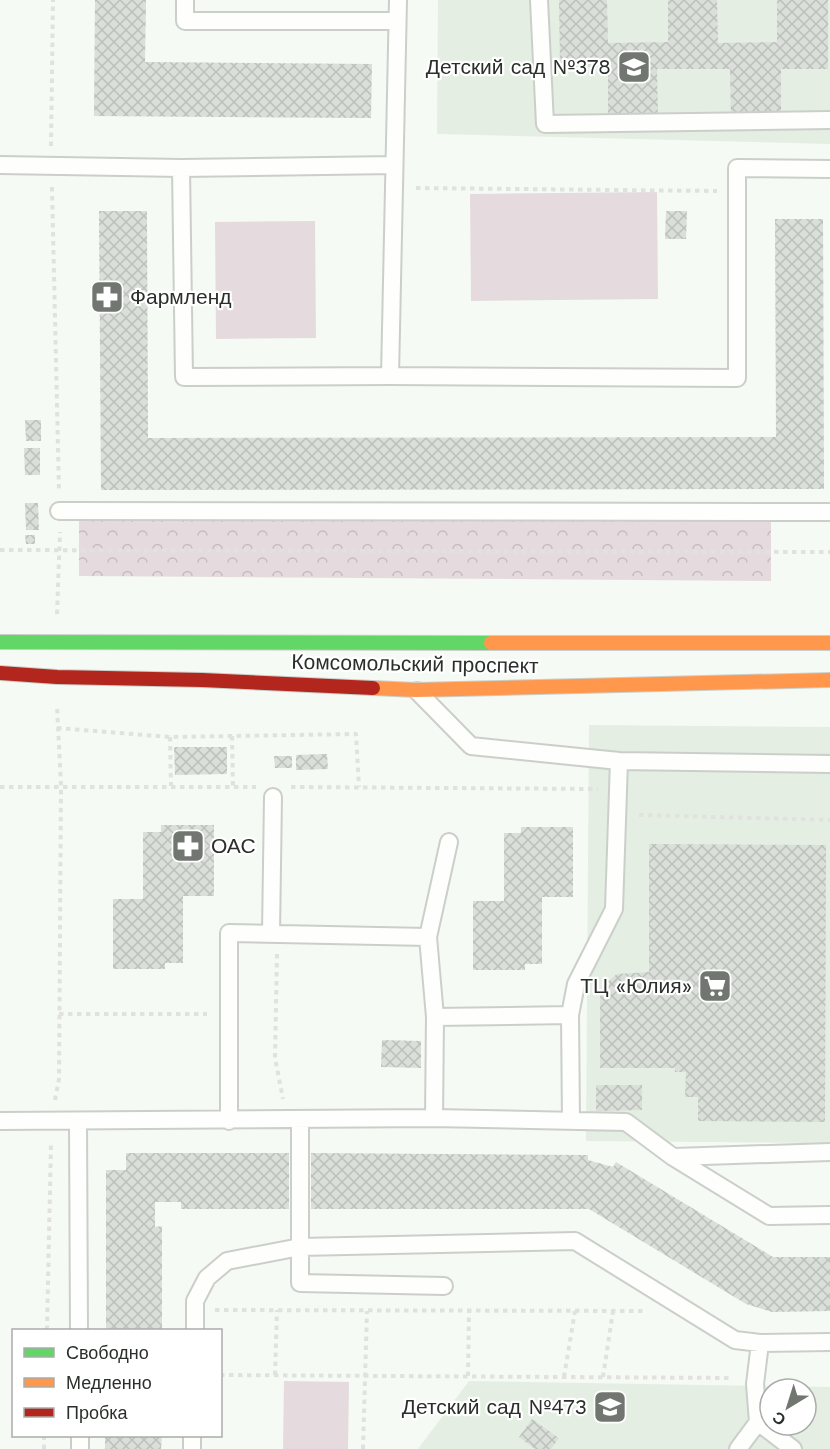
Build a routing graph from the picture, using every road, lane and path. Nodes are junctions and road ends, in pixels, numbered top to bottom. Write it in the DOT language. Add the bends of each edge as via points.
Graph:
graph roads {
  1 [pos="53,0"];
  2 [pos="185,0"];
  3 [pos="398,0"];
  4 [pos="539,0"];
  5 [pos="397,21"];
  6 [pos="830,120"];
  7 [pos="0,165"];
  8 [pos="394,165"];
  9 [pos="51,166"];
  10 [pos="181,168"];
  11 [pos="830,169"];
  12 [pos="394,187"];
  13 [pos="737,192"];
  14 [pos="390,376"];
  15 [pos="59,511"];
  16 [pos="830,512"];
  17 [pos="0,550"];
  18 [pos="60,551"];
  19 [pos="830,552"];
  20 [pos="0,642"];
  21 [pos="56,642"];
  22 [pos="830,643"];
  23 [pos="0,673"];
  24 [pos="57,677"];
  25 [pos="830,680"];
  26 [pos="416,690"];
  27 [pos="57,728"];
  28 [pos="232,736"];
  29 [pos="170,737"];
  30 [pos="619,761"];
  31 [pos="830,764"];
  32 [pos="61,786"];
  33 [pos="171,786"];
  34 [pos="0,787"];
  35 [pos="233,787"];
  36 [pos="290,787"];
  37 [pos="359,787"];
  38 [pos="618,789"];
  39 [pos="270,792"];
  40 [pos="830,820"];
  41 [pos="449,842"];
  42 [pos="274,933"];
  43 [pos="428,937"];
  44 [pos="59,1014"];
  45 [pos="229,1014"];
  46 [pos="570,1015"];
  47 [pos="435,1017"];
  48 [pos="434,1118"];
  49 [pos="229,1120"];
  50 [pos="294,1120"];
  51 [pos="571,1120"];
  52 [pos="0,1121"];
  53 [pos="78,1121"];
  54 [pos="51,1122"];
  55 [pos="830,1152"];
  56 [pos="674,1157"];
  57 [pos="830,1215"];
  58 [pos="300,1247"];
  59 [pos="368,1286"];
  60 [pos="444,1286"];
  61 [pos="277,1310"];
  62 [pos="469,1311"];
  63 [pos="575,1311"];
  64 [pos="613,1311"];
  65 [pos="46,1329"];
  66 [pos="79,1329"];
  67 [pos="195,1329"];
  68 [pos="830,1342"];
  69 [pos="760,1343"];
  70 [pos="222,1375"];
  71 [pos="275,1375"];
  72 [pos="365,1376"];
  73 [pos="468,1376"];
  74 [pos="564,1377"];
  75 [pos="603,1377"];
  76 [pos="755,1378"];
  77 [pos="758,1422"];
  78 [pos="777,1437"];
  79 [pos="363,1449"];
  80 [pos="738,1449"];
  81 [pos="793,1449"];
  1 -- 9 [label="path"];
  2 -- 5 [label="lane" via="185,21"];
  3 -- 5 [label="lane"];
  4 -- 6 [label="lane" via="545,124"];
  5 -- 8 [label="lane"];
  7 -- 9 [label="lane"];
  8 -- 10 [label="lane"];
  8 -- 12 [label="lane"];
  9 -- 10 [label="lane"];
  9 -- 15 [label="path"];
  10 -- 14 [label="lane" via="184,377"];
  11 -- 13 [label="lane" via="737,168"];
  12 -- 13 [label="path"];
  12 -- 14 [label="lane"];
  13 -- 14 [label="lane" via="737,378"];
  15 -- 16 [label="lane"];
  15 -- 18 [label="path"];
  17 -- 18 [label="path"];
  18 -- 19 [label="path"];
  18 -- 21 [label="path"];
  20 -- 21 [label="main road, Комсомольский проспект"];
  21 -- 22 [label="main road, Комсомольский проспект"];
  23 -- 24 [label="main road, Комсомольский проспект"];
  24 -- 26 [label="main road, Комсомольский проспект"];
  24 -- 27 [label="path"];
  25 -- 26 [label="main road, Комсомольский проспект"];
  26 -- 30 [label="lane" via="471,746"];
  27 -- 29 [label="path"];
  27 -- 32 [label="path"];
  28 -- 29 [label="path"];
  28 -- 35 [label="path"];
  28 -- 37 [label="path" via="356,734"];
  29 -- 33 [label="path"];
  30 -- 31 [label="lane"];
  30 -- 38 [label="lane"];
  32 -- 33 [label="path"];
  32 -- 34 [label="path"];
  32 -- 44 [label="path"];
  33 -- 35 [label="path"];
  35 -- 39 [label="path"];
  36 -- 37 [label="path"];
  37 -- 38 [label="path"];
  38 -- 40 [label="path" via="633,814"];
  38 -- 46 [label="lane" via="614,909 576,984"];
  39 -- 42 [label="lane"];
  41 -- 43 [label="lane"];
  42 -- 43 [label="lane"];
  42 -- 45 [label="lane" via="229,933"];
  42 -- 50 [label="path" via="275,1058"];
  43 -- 47 [label="lane"];
  44 -- 45 [label="path"];
  44 -- 54 [label="path" via="59,1079"];
  45 -- 49 [label="lane"];
  46 -- 47 [label="lane"];
  46 -- 51 [label="lane"];
  47 -- 48 [label="lane"];
  48 -- 50 [label="lane"];
  48 -- 51 [label="lane"];
  49 -- 50 [label="lane"];
  49 -- 53 [label="lane"];
  50 -- 58 [label="lane"];
  51 -- 56 [label="lane" via="626,1122"];
  52 -- 54 [label="lane"];
  53 -- 54 [label="lane"];
  53 -- 66 [label="lane"];
  54 -- 65 [label="path"];
  55 -- 56 [label="lane"];
  56 -- 57 [label="lane" via="769,1216"];
  58 -- 59 [label="lane" via="300,1283"];
  58 -- 67 [label="lane" via="227,1262 207,1278 195,1301"];
  58 -- 69 [label="lane" via="575,1241 735,1340"];
  59 -- 60 [label="lane"];
  59 -- 72 [label="path"];
  61 -- 71 [label="path"];
  62 -- 73 [label="path"];
  63 -- 74 [label="path"];
  64 -- 75 [label="path"];
  68 -- 69 [label="lane"];
  69 -- 76 [label="lane"];
  70 -- 71 [label="path"];
  71 -- 72 [label="path"];
  72 -- 73 [label="path"];
  72 -- 79 [label="path"];
  73 -- 74 [label="path"];
  74 -- 75 [label="path"];
  75 -- 76 [label="path"];
  76 -- 77 [label="lane"];
  77 -- 80 [label="lane"];
  78 -- 81 [label="lane"];
}
